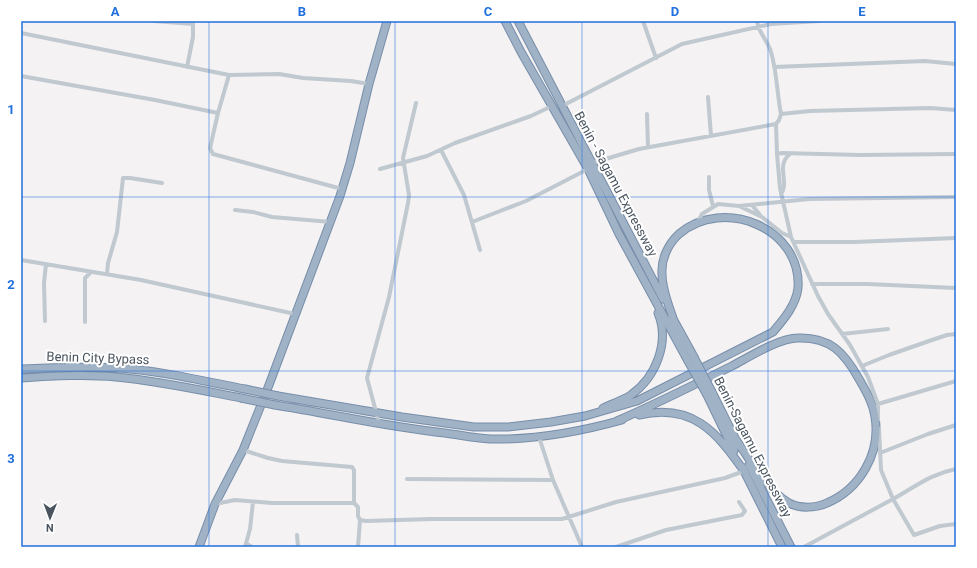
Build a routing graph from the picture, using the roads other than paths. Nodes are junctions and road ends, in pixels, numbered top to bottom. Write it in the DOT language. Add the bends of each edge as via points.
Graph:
graph roads {
  1 [pos="154,21"];
  2 [pos="387,21"];
  3 [pos="505,21"];
  4 [pos="518,21"];
  5 [pos="643,21"];
  6 [pos="757,21"];
  7 [pos="819,21"];
  8 [pos="193,23"];
  9 [pos="758,27"];
  10 [pos="21,33"];
  11 [pos="656,58"];
  12 [pos="956,64"];
  13 [pos="187,67"];
  14 [pos="774,67"];
  15 [pos="229,75"];
  16 [pos="21,76"];
  17 [pos="369,84"];
  18 [pos="708,97"];
  19 [pos="416,103"];
  20 [pos="552,106"];
  21 [pos="562,106"];
  22 [pos="956,110"];
  23 [pos="218,113"];
  24 [pos="646,114"];
  25 [pos="781,114"];
  26 [pos="776,124"];
  27 [pos="711,136"];
  28 [pos="648,148"];
  29 [pos="441,150"];
  30 [pos="790,153"];
  31 [pos="778,154"];
  32 [pos="956,154"];
  33 [pos="403,162"];
  34 [pos="590,166"];
  35 [pos="380,169"];
  36 [pos="709,177"];
  37 [pos="162,183"];
  38 [pos="342,189"];
  39 [pos="781,194"];
  40 [pos="956,197"];
  41 [pos="782,201"];
  42 [pos="752,204"];
  43 [pos="713,206"];
  44 [pos="739,206"];
  45 [pos="235,210"];
  46 [pos="762,217"];
  47 [pos="330,222"];
  48 [pos="472,222"];
  49 [pos="698,223"];
  50 [pos="791,237"];
  51 [pos="956,238"];
  52 [pos="794,242"];
  53 [pos="480,250"];
  54 [pos="21,260"];
  55 [pos="46,264"];
  56 [pos="91,272"];
  57 [pos="107,274"];
  58 [pos="645,282"];
  59 [pos="812,284"];
  60 [pos="956,288"];
  61 [pos="295,314"];
  62 [pos="45,321"];
  63 [pos="674,321"];
  64 [pos="85,322"];
  65 [pos="888,329"];
  66 [pos="842,334"];
  67 [pos="956,334"];
  68 [pos="691,359"];
  69 [pos="862,366"];
  70 [pos="21,369"];
  71 [pos="21,378"];
  72 [pos="956,381"];
  73 [pos="709,394"];
  74 [pos="878,404"];
  75 [pos="376,413"];
  76 [pos="585,416"];
  77 [pos="617,421"];
  78 [pos="379,424"];
  79 [pos="956,425"];
  80 [pos="540,437"];
  81 [pos="737,441"];
  82 [pos="243,450"];
  83 [pos="880,454"];
  84 [pos="956,469"];
  85 [pos="744,471"];
  86 [pos="407,479"];
  87 [pos="553,480"];
  88 [pos="893,499"];
  89 [pos="253,502"];
  90 [pos="739,502"];
  91 [pos="354,503"];
  92 [pos="215,504"];
  93 [pos="569,517"];
  94 [pos="360,520"];
  95 [pos="956,524"];
  96 [pos="297,535"];
  97 [pos="246,545"];
  98 [pos="199,547"];
  99 [pos="252,547"];
  100 [pos="298,547"];
  101 [pos="358,547"];
  102 [pos="582,547"];
  103 [pos="616,547"];
  104 [pos="782,547"];
  105 [pos="791,547"];
  106 [pos="804,547"];
  1 -- 8 [label="street"];
  2 -- 17 [label="highway"];
  3 -- 20 [label="highway"];
  4 -- 21 [label="highway, Benin - Sagamu Expressway"];
  5 -- 11 [label="street"];
  6 -- 9 [label="street"];
  7 -- 9 [label="street"];
  8 -- 13 [label="street"];
  9 -- 11 [label="street" via="682,44"];
  9 -- 14 [label="street" via="766,39"];
  10 -- 13 [label="street"];
  11 -- 21 [label="street"];
  12 -- 14 [label="street" via="918,61"];
  13 -- 15 [label="street"];
  14 -- 25 [label="street"];
  15 -- 17 [label="street" via="279,74"];
  15 -- 23 [label="street"];
  16 -- 23 [label="street"];
  17 -- 38 [label="highway"];
  18 -- 27 [label="street"];
  19 -- 33 [label="street"];
  20 -- 29 [label="street"];
  20 -- 34 [label="highway"];
  21 -- 34 [label="highway, Benin - Sagamu Expressway"];
  22 -- 25 [label="street" via="930,108"];
  23 -- 38 [label="street" via="210,148 213,154"];
  24 -- 28 [label="street"];
  25 -- 26 [label="street"];
  26 -- 27 [label="street"];
  26 -- 31 [label="street"];
  27 -- 28 [label="street"];
  28 -- 34 [label="street" via="628,152"];
  29 -- 33 [label="street"];
  29 -- 48 [label="street" via="460,184"];
  30 -- 31 [label="street"];
  30 -- 32 [label="street"];
  30 -- 39 [label="street" via="785,158 783,166 784,186"];
  31 -- 39 [label="street"];
  33 -- 35 [label="street"];
  33 -- 75 [label="street" via="408,203 389,298 367,378"];
  34 -- 48 [label="street" via="526,201"];
  34 -- 58 [label="highway" via="614,224"];
  34 -- 63 [label="highway, Benin - Sagamu Expressway"];
  36 -- 43 [label="street"];
  37 -- 57 [label="street" via="123,178 117,232"];
  38 -- 47 [label="highway"];
  39 -- 41 [label="street"];
  40 -- 41 [label="street"];
  41 -- 42 [label="street"];
  41 -- 50 [label="street"];
  42 -- 44 [label="street"];
  42 -- 46 [label="street"];
  43 -- 44 [label="street"];
  43 -- 49 [label="street" via="702,214"];
  44 -- 46 [label="street"];
  45 -- 47 [label="street"];
  46 -- 50 [label="street"];
  47 -- 61 [label="highway"];
  48 -- 53 [label="street"];
  49 -- 63 [label="highway" via="674,239 664,256 663,288"];
  49 -- 76 [label="highway" via="721,217 734,217 758,223 780,241 790,252 797,268 798,289 788,315 773,332 636,401"];
  50 -- 52 [label="street"];
  51 -- 52 [label="street"];
  52 -- 59 [label="street"];
  54 -- 55 [label="street"];
  55 -- 56 [label="street"];
  55 -- 62 [label="street"];
  56 -- 57 [label="street"];
  56 -- 64 [label="street" via="85,278"];
  57 -- 61 [label="street"];
  58 -- 68 [label="highway"];
  58 -- 76 [label="highway" via="660,317 662,334 660,354 654,369 643,385 631,395"];
  59 -- 60 [label="street"];
  59 -- 66 [label="street"];
  61 -- 82 [label="highway"];
  63 -- 68 [label="highway, Benin - Sagamu Expressway"];
  65 -- 66 [label="street"];
  66 -- 69 [label="street"];
  67 -- 69 [label="street" via="929,341"];
  68 -- 73 [label="highway, bridge"];
  69 -- 74 [label="street"];
  70 -- 75 [label="highway, Benin City Bypass, bridge" via="119,368 167,374"];
  71 -- 78 [label="highway, Benin City Bypass, bridge" via="115,377 161,382"];
  72 -- 74 [label="street"];
  73 -- 81 [label="highway, Benin-Sagamu Expressway"];
  73 -- 85 [label="highway"];
  74 -- 83 [label="street"];
  75 -- 76 [label="highway, Benin City Bypass" via="474,427 508,427"];
  75 -- 78 [label="street"];
  77 -- 80 [label="highway, Benin City Bypass" via="591,429"];
  77 -- 81 [label="highway" via="774,345 796,338 815,339 842,352 868,395 875,416 873,453 861,476 853,486 832,501 814,507 791,504 770,488"];
  77 -- 85 [label="highway" via="657,411 683,414 709,428 726,445"];
  78 -- 80 [label="highway, Benin City Bypass" via="489,439"];
  79 -- 83 [label="street"];
  80 -- 87 [label="street"];
  81 -- 105 [label="highway, Benin-Sagamu Expressway"];
  82 -- 91 [label="street" via="282,461 352,467"];
  82 -- 92 [label="highway"];
  83 -- 88 [label="street" via="881,470"];
  84 -- 88 [label="street" via="942,471"];
  85 -- 93 [label="street" via="725,478 616,502"];
  85 -- 104 [label="highway"];
  86 -- 87 [label="street"];
  87 -- 93 [label="street"];
  88 -- 95 [label="street" via="914,535 940,526"];
  88 -- 106 [label="street"];
  89 -- 91 [label="street"];
  89 -- 92 [label="street" via="235,500"];
  89 -- 97 [label="street"];
  90 -- 103 [label="street" via="745,511 742,515 666,530"];
  91 -- 94 [label="street" via="358,507"];
  92 -- 98 [label="highway"];
  93 -- 94 [label="street"];
  93 -- 102 [label="street"];
  94 -- 101 [label="street"];
  96 -- 100 [label="street"];
  97 -- 99 [label="street"];
}
